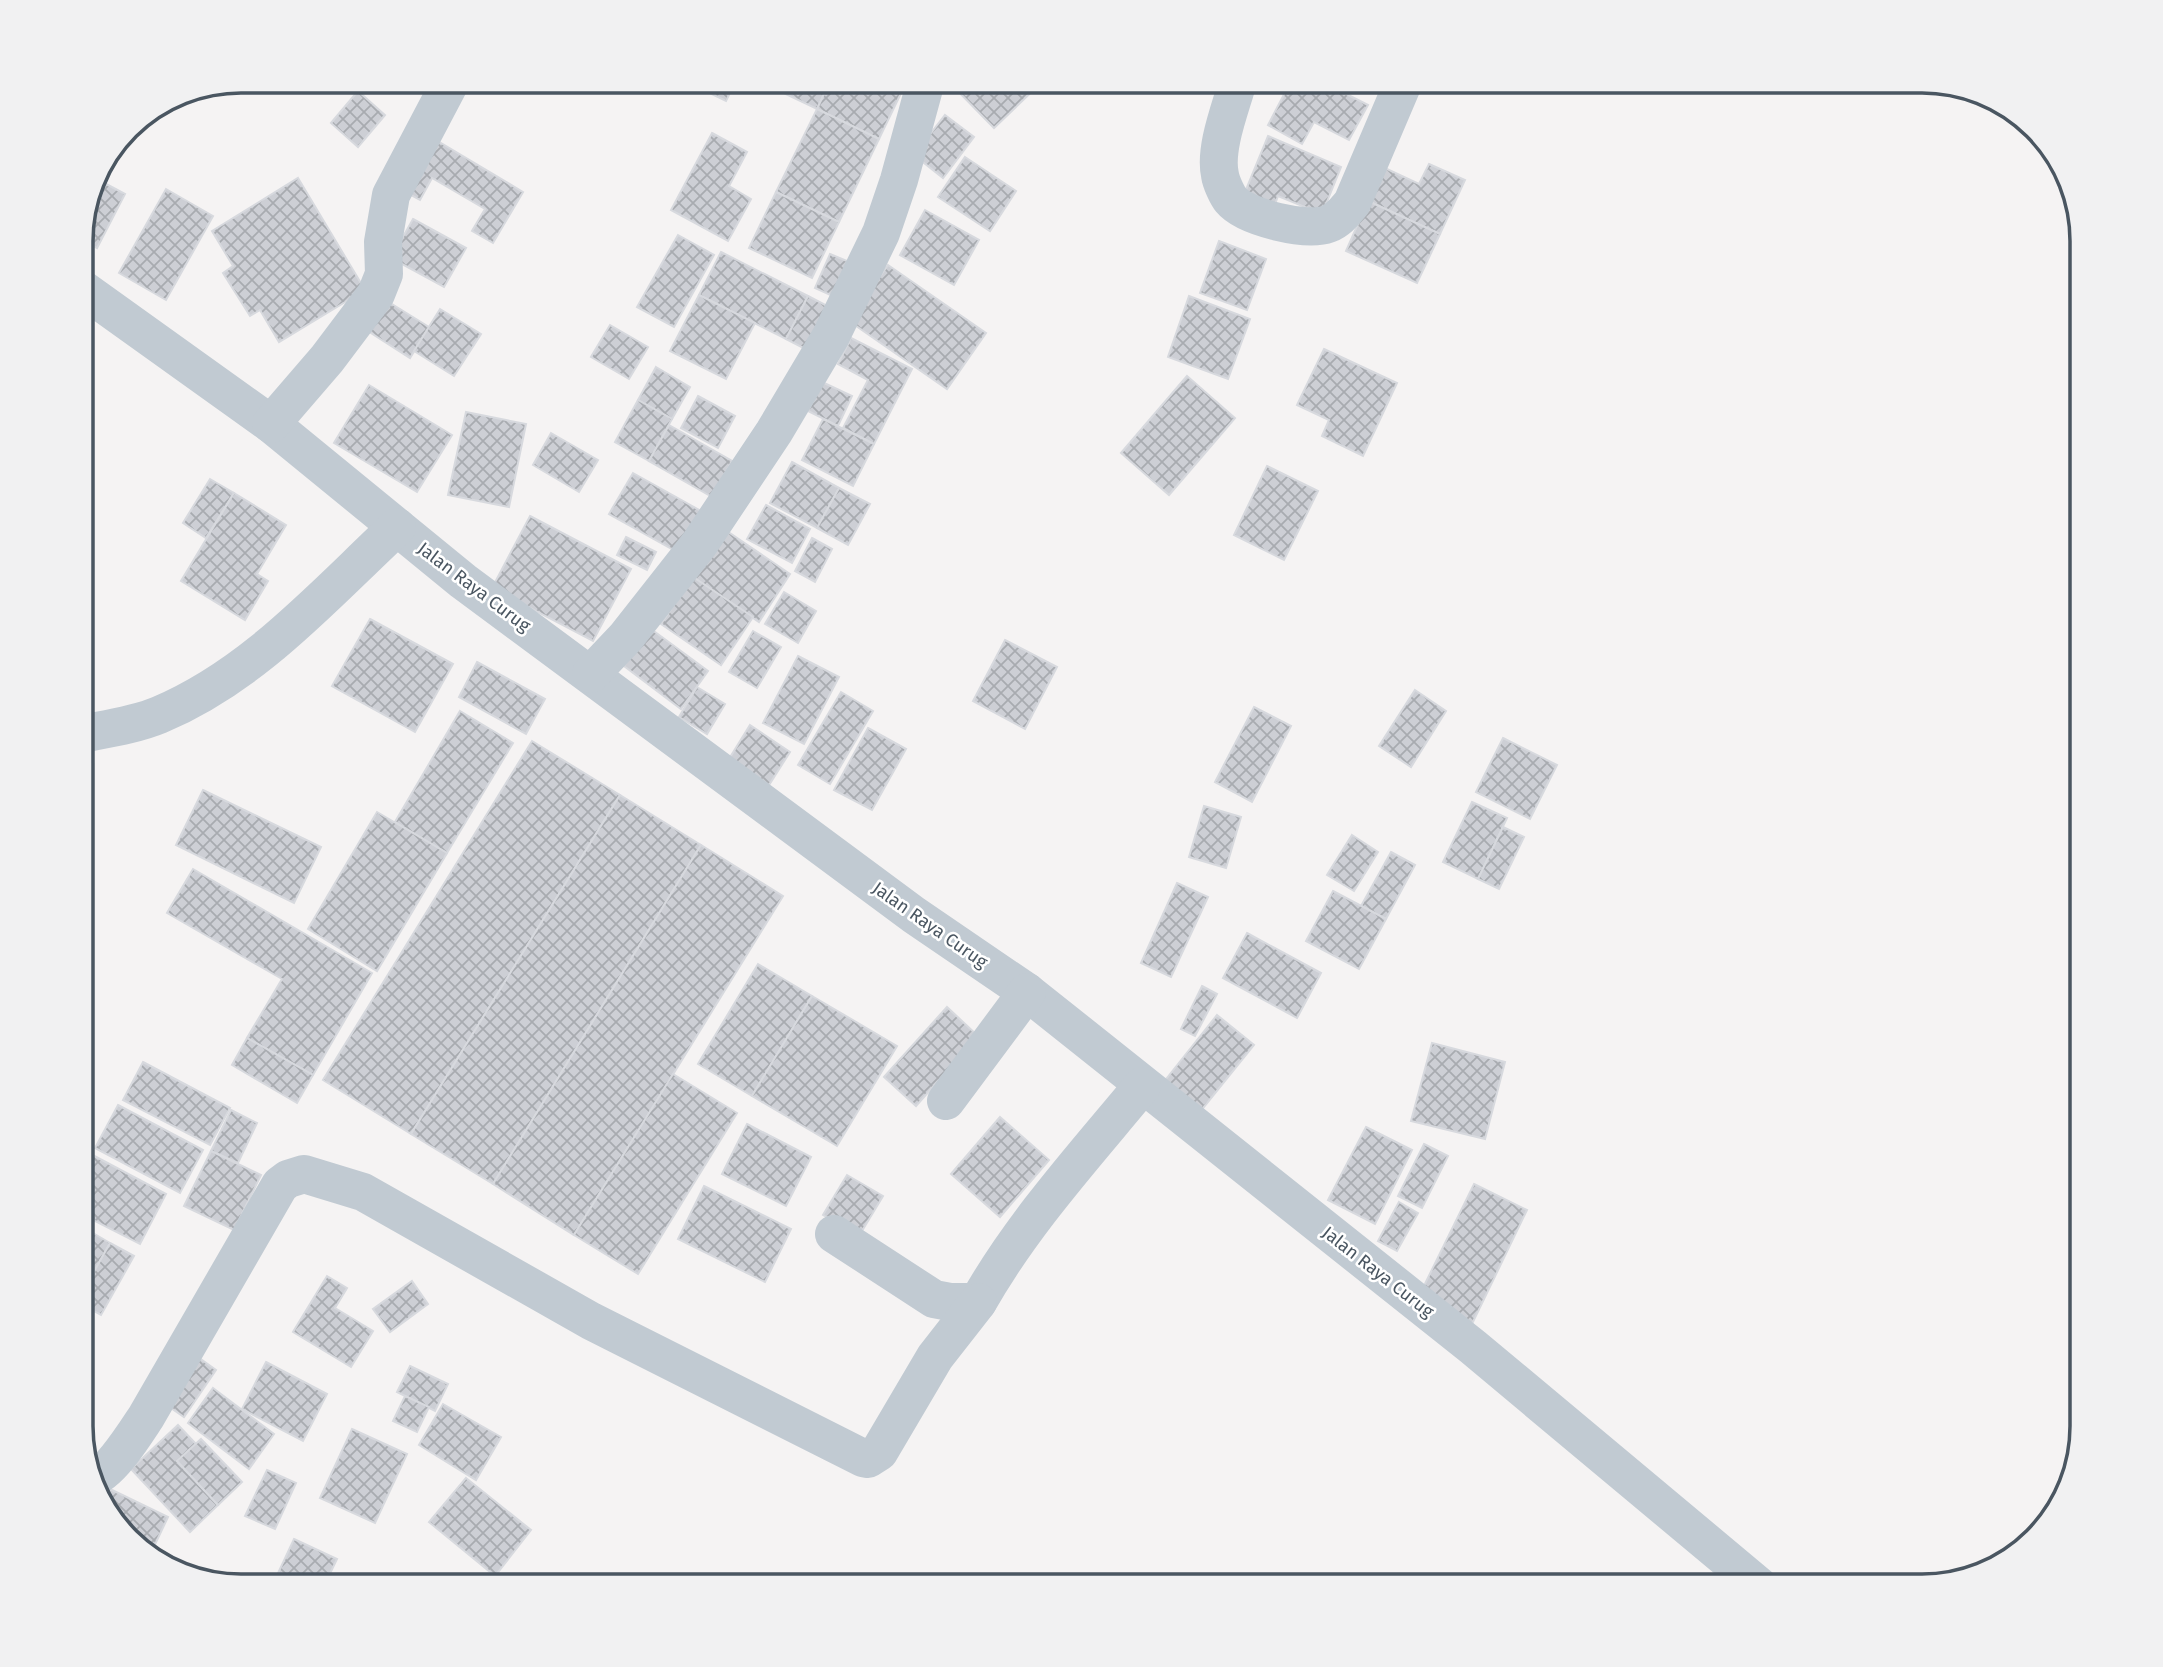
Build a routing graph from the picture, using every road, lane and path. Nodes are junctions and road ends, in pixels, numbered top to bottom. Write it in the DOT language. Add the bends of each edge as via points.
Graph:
graph roads {
  1 [pos="444,93"];
  2 [pos="923,93"];
  3 [pos="1235,93"];
  4 [pos="1398,93"];
  5 [pos="93,297"];
  6 [pos="271,424"];
  7 [pos="397,527"];
  8 [pos="591,674"];
  9 [pos="93,731"];
  10 [pos="1027,992"];
  11 [pos="1142,1086"];
  12 [pos="946,1101"];
  13 [pos="834,1234"];
  14 [pos="978,1302"];
  15 [pos="101,1474"];
  16 [pos="1743,1574"];
  1 -- 6 [label="street" via="391,195 383,274 376,294"];
  2 -- 8 [label="street" via="881,233 831,336 700,543"];
  3 -- 4 [label="street" via="1220,148 1220,175 1231,200 1247,211 1313,227 1329,224 1352,202"];
  5 -- 6 [label="street, Jalan Raya Curug"];
  6 -- 7 [label="street, Jalan Raya Curug"];
  7 -- 8 [label="street, Jalan Raya Curug"];
  7 -- 9 [label="street" via="237,673 158,716"];
  8 -- 10 [label="street, Jalan Raya Curug" via="914,915"];
  10 -- 11 [label="street, Jalan Raya Curug"];
  10 -- 12 [label="street"];
  11 -- 14 [label="street" via="993,1274"];
  11 -- 16 [label="street, Jalan Raya Curug" via="1473,1348"];
  13 -- 14 [label="street" via="934,1299"];
  14 -- 15 [label="street" via="935,1357 879,1452 868,1459 591,1321 363,1192 304,1174 280,1185 146,1417 124,1451"];
}
